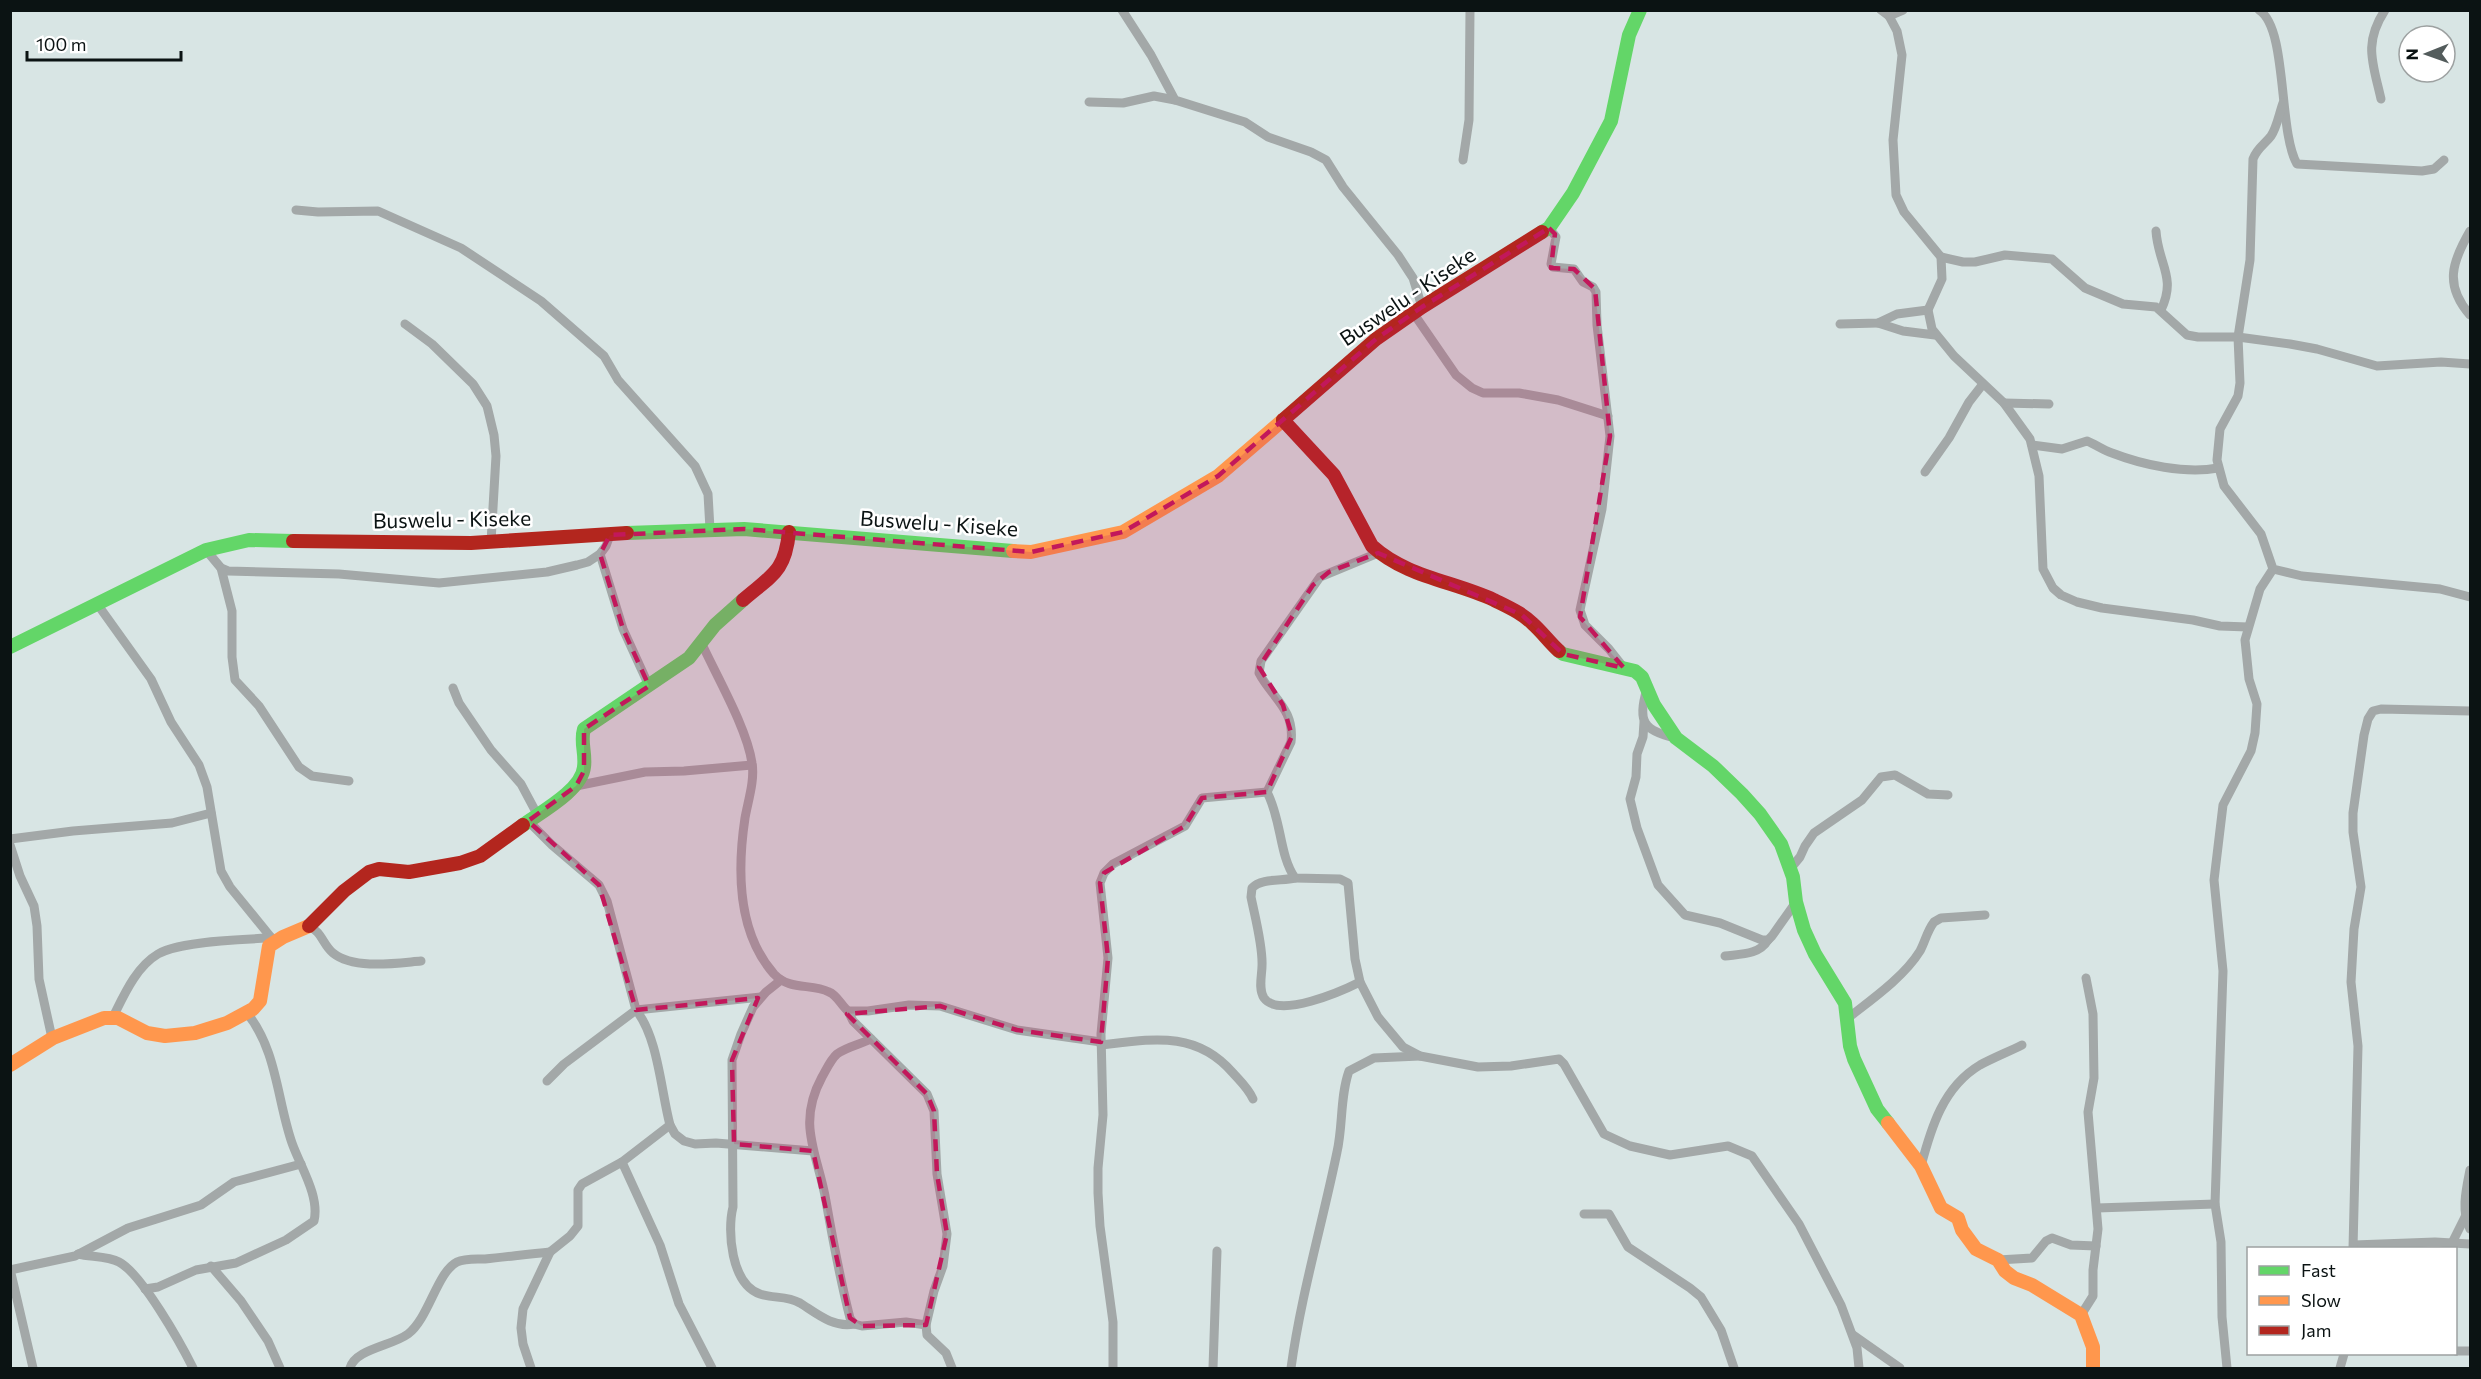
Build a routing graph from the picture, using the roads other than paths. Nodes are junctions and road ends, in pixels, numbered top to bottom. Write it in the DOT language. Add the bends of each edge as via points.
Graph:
graph roads {
  1 [pos="1122,10"];
  2 [pos="1470,10"];
  3 [pos="1641,10"];
  4 [pos="1903,10"];
  5 [pos="2259,10"];
  6 [pos="2385,10"];
  7 [pos="1885,13"];
  8 [pos="2381,99"];
  9 [pos="1175,100"];
  10 [pos="1089,102"];
  11 [pos="2283,103"];
  12 [pos="1463,160"];
  13 [pos="2444,160"];
  14 [pos="296,210"];
  15 [pos="1549,228"];
  16 [pos="2156,231"];
  17 [pos="2470,231"];
  18 [pos="1941,257"];
  19 [pos="1418,310"];
  20 [pos="1928,310"];
  21 [pos="2161,310"];
  22 [pos="2470,315"];
  23 [pos="1878,323"];
  24 [pos="405,324"];
  25 [pos="1840,324"];
  26 [pos="1935,335"];
  27 [pos="2238,338"];
  28 [pos="2470,364"];
  29 [pos="1983,384"];
  30 [pos="2004,403"];
  31 [pos="2049,404"];
  32 [pos="1608,416"];
  33 [pos="1283,420"];
  34 [pos="2032,445"];
  35 [pos="2218,468"];
  36 [pos="1925,472"];
  37 [pos="710,529"];
  38 [pos="789,532"];
  39 [pos="610,535"];
  40 [pos="491,542"];
  41 [pos="206,550"];
  42 [pos="1378,553"];
  43 [pos="600,554"];
  44 [pos="221,568"];
  45 [pos="2273,569"];
  46 [pos="2470,597"];
  47 [pos="98,604"];
  48 [pos="2248,627"];
  49 [pos="701,642"];
  50 [pos="10,648"];
  51 [pos="1624,668"];
  52 [pos="649,686"];
  53 [pos="1648,686"];
  54 [pos="453,688"];
  55 [pos="2470,711"];
  56 [pos="1644,722"];
  57 [pos="1676,738"];
  58 [pos="752,765"];
  59 [pos="349,781"];
  60 [pos="576,786"];
  61 [pos="1267,792"];
  62 [pos="1948,795"];
  63 [pos="211,813"];
  64 [pos="532,817"];
  65 [pos="10,839"];
  66 [pos="10,845"];
  67 [pos="1790,869"];
  68 [pos="1295,878"];
  69 [pos="1796,902"];
  70 [pos="1985,915"];
  71 [pos="309,926"];
  72 [pos="273,939"];
  73 [pos="1768,940"];
  74 [pos="1725,956"];
  75 [pos="421,961"];
  76 [pos="2086,978"];
  77 [pos="781,980"];
  78 [pos="1360,982"];
  79 [pos="761,997"];
  80 [pos="636,1010"];
  81 [pos="848,1011"];
  82 [pos="247,1013"];
  83 [pos="113,1017"];
  84 [pos="1848,1018"];
  85 [pos="52,1038"];
  86 [pos="871,1039"];
  87 [pos="1101,1044"];
  88 [pos="2022,1045"];
  89 [pos="1420,1056"];
  90 [pos="10,1065"];
  91 [pos="548,1081"];
  92 [pos="1253,1099"];
  93 [pos="670,1125"];
  94 [pos="734,1144"];
  95 [pos="1926,1146"];
  96 [pos="813,1151"];
  97 [pos="1911,1151"];
  98 [pos="622,1162"];
  99 [pos="301,1164"];
  100 [pos="1921,1166"];
  101 [pos="2470,1170"];
  102 [pos="2215,1204"];
  103 [pos="2097,1208"];
  104 [pos="1584,1214"];
  105 [pos="2465,1217"];
  106 [pos="2470,1229"];
  107 [pos="2452,1243"];
  108 [pos="2470,1244"];
  109 [pos="2096,1246"];
  110 [pos="2354,1247"];
  111 [pos="1217,1251"];
  112 [pos="550,1252"];
  113 [pos="78,1254"];
  114 [pos="1998,1260"];
  115 [pos="211,1266"];
  116 [pos="11,1269"];
  117 [pos="145,1289"];
  118 [pos="2081,1315"];
  119 [pos="854,1324"];
  120 [pos="926,1325"];
  121 [pos="1853,1334"];
  122 [pos="1876,1351"];
  123 [pos="1859,1365"];
  124 [pos="33,1368"];
  125 [pos="193,1368"];
  126 [pos="280,1368"];
  127 [pos="350,1368"];
  128 [pos="531,1368"];
  129 [pos="712,1368"];
  130 [pos="952,1368"];
  131 [pos="1113,1368"];
  132 [pos="1213,1368"];
  133 [pos="1291,1368"];
  134 [pos="1734,1368"];
  135 [pos="1900,1368"];
  136 [pos="2092,1368"];
  137 [pos="2227,1368"];
  1 -- 9 [label="street"];
  2 -- 12 [label="street" via="1470,104"];
  3 -- 15 [label="street, Buswelu - Kiseke" via="1629,35 1611,121 1574,193"];
  4 -- 7 [label="street"];
  5 -- 11 [label="street" via="2265,14 2275,38"];
  6 -- 8 [label="street" via="2373,31 2370,55"];
  7 -- 18 [label="street" via="1897,31 1902,55 1893,140 1896,195 1904,212"];
  9 -- 10 [label="street" via="1154,96 1123,103"];
  9 -- 19 [label="street" via="1245,122 1268,137 1326,160 1413,278"];
  11 -- 13 [label="street" via="2292,153 2301,166 2422,171 2434,169"];
  11 -- 27 [label="street" via="2269,139 2256,150 2253,159 2250,260"];
  14 -- 37 [label="street" via="378,211 461,248 541,301 604,356 618,380 695,466 708,494"];
  15 -- 19 [label="street, Buswelu - Kiseke"];
  15 -- 32 [label="street" via="1556,237 1553,267 1574,269 1583,282 1595,289"];
  16 -- 21 [label="street" via="2158,252 2169,284"];
  17 -- 22 [label="street" via="2452,268 2452,278"];
  18 -- 20 [label="street" via="1942,279"];
  18 -- 21 [label="street" via="1963,262 2005,255 2052,259 2076,283 2111,301"];
  19 -- 32 [label="street" via="1456,375 1472,388 1483,393 1558,399"];
  19 -- 33 [label="street, Buswelu - Kiseke" via="1376,339"];
  20 -- 23 [label="street" via="1897,314"];
  20 -- 26 [label="street"];
  21 -- 27 [label="street" via="2187,335"];
  23 -- 25 [label="street"];
  23 -- 26 [label="street"];
  24 -- 40 [label="street" via="473,384 487,406 496,456"];
  26 -- 29 [label="street"];
  27 -- 28 [label="street" via="2317,349 2377,366"];
  27 -- 35 [label="street" via="2238,396 2220,429"];
  29 -- 30 [label="street"];
  29 -- 36 [label="street"];
  30 -- 31 [label="street"];
  30 -- 34 [label="street"];
  32 -- 51 [label="street" via="1610,436 1602,509 1580,610 1585,625"];
  33 -- 38 [label="street, Buswelu - Kiseke" via="1218,476 1124,532 1030,552"];
  33 -- 42 [label="street" via="1334,475"];
  34 -- 35 [label="street" via="2062,448 2087,441 2130,459 2174,468"];
  34 -- 48 [label="street" via="2039,476 2043,569 2061,595 2126,612"];
  35 -- 45 [label="street" via="2224,486 2261,534"];
  37 -- 38 [label="street, Buswelu - Kiseke"];
  37 -- 39 [label="street, Buswelu - Kiseke"];
  38 -- 49 [label="street" via="787,554 779,569"];
  39 -- 40 [label="street, Buswelu - Kiseke"];
  39 -- 43 [label="street"];
  40 -- 41 [label="street, Buswelu - Kiseke" via="249,540"];
  41 -- 44 [label="street"];
  41 -- 47 [label="street, Buswelu - Kiseke"];
  42 -- 51 [label="street" via="1522,615 1563,654"];
  42 -- 61 [label="street" via="1320,577 1261,661 1259,673 1283,705 1291,729 1291,742"];
  43 -- 44 [label="street" via="588,562 547,572 439,583"];
  43 -- 52 [label="street" via="623,629"];
  44 -- 59 [label="street" via="232,611 235,680 259,706 299,767 312,776"];
  45 -- 46 [label="street" via="2302,576 2440,589"];
  45 -- 48 [label="street" via="2260,589"];
  47 -- 50 [label="street, Buswelu - Kiseke"];
  47 -- 63 [label="street" via="151,679 171,722 199,765"];
  48 -- 102 [label="street" via="2245,650 2257,704 2255,734 2251,751 2223,804 2214,880 2223,951"];
  49 -- 52 [label="street" via="689,658"];
  49 -- 58 [label="street" via="729,700"];
  51 -- 53 [label="street" via="1635,671"];
  52 -- 60 [label="street" via="584,729 584,771"];
  53 -- 56 [label="street" via="1641,713"];
  53 -- 57 [label="street" via="1654,705"];
  54 -- 64 [label="street" via="491,750 521,784"];
  55 -- 110 [label="street" via="2381,709 2373,711 2364,735 2353,832 2361,887 2351,982 2358,1046"];
  56 -- 57 [label="street" via="1652,730"];
  56 -- 73 [label="street" via="1630,799 1658,885 1685,915"];
  57 -- 67 [label="street" via="1713,766 1760,814 1780,844"];
  58 -- 60 [label="street" via="645,772"];
  58 -- 77 [label="street" via="742,851 742,900 753,942 761,958"];
  60 -- 64 [label="street"];
  61 -- 68 [label="street" via="1275,807 1285,858"];
  61 -- 87 [label="street" via="1202,798 1185,826 1113,864 1104,873 1101,883 1108,958"];
  62 -- 67 [label="street" via="1928,794 1895,775 1881,777 1862,800 1814,833"];
  63 -- 65 [label="street" via="172,823"];
  63 -- 72 [label="street" via="221,871"];
  64 -- 71 [label="street" via="487,852 460,863 409,872 369,872"];
  64 -- 80 [label="street" via="552,845 599,885 607,901"];
  66 -- 85 [label="street" via="34,906 39,979"];
  67 -- 69 [label="street"];
  68 -- 78 [label="street" via="1340,879 1348,883"];
  68 -- 78 [label="street" via="1263,882 1252,888 1265,998 1279,1005 1318,1000"];
  69 -- 73 [label="street"];
  69 -- 84 [label="street" via="1804,930 1843,997"];
  70 -- 84 [label="street" via="1941,918 1934,922 1911,962"];
  71 -- 72 [label="street"];
  71 -- 75 [label="street" via="316,929 334,954 349,959 385,964"];
  72 -- 82 [label="street" via="266,952 260,1001"];
  72 -- 83 [label="street" via="221,941 159,953 137,975"];
  73 -- 74 [label="street" via="1752,953"];
  76 -- 103 [label="street" via="2093,1014 2094,1078 2088,1112"];
  77 -- 79 [label="street"];
  77 -- 81 [label="street" via="831,992"];
  78 -- 89 [label="street" via="1391,1035"];
  79 -- 80 [label="street"];
  79 -- 94 [label="street" via="753,1007 732,1060"];
  80 -- 91 [label="street" via="564,1064"];
  80 -- 93 [label="street" via="652,1046"];
  81 -- 86 [label="street"];
  81 -- 87 [label="street" via="940,1006 1017,1030"];
  82 -- 83 [label="street" via="194,1034 168,1036 148,1033 126,1019"];
  82 -- 99 [label="street" via="270,1058"];
  83 -- 85 [label="street"];
  84 -- 97 [label="street" via="1850,1046 1876,1109"];
  85 -- 90 [label="street"];
  86 -- 96 [label="street" via="837,1054 818,1085 810,1108"];
  86 -- 120 [label="street" via="927,1094 934,1111 937,1174 947,1234 943,1266"];
  87 -- 92 [label="street" via="1169,1039 1204,1048 1224,1062"];
  87 -- 131 [label="street" via="1103,1115 1098,1193 1113,1322"];
  88 -- 95 [label="street" via="1979,1065 1960,1082 1940,1106"];
  89 -- 121 [label="street" via="1478,1067 1559,1059 1604,1134 1612,1139 1670,1155 1728,1146 1752,1156 1799,1224"];
  89 -- 133 [label="street" via="1374,1058 1349,1071 1338,1150 1304,1288"];
  93 -- 94 [label="street" via="675,1134 690,1142"];
  93 -- 98 [label="street"];
  94 -- 96 [label="street"];
  94 -- 119 [label="street" via="729,1223 740,1274 759,1294 788,1297 833,1323"];
  95 -- 97 [label="street"];
  95 -- 100 [label="street"];
  96 -- 119 [label="street" via="827,1203 834,1255"];
  97 -- 100 [label="street"];
  98 -- 112 [label="street" via="582,1184 576,1195 578,1226"];
  98 -- 129 [label="street" via="660,1245 679,1304"];
  99 -- 113 [label="street" via="234,1182 201,1205 128,1228"];
  99 -- 115 [label="street" via="315,1208 314,1221 262,1252 236,1263"];
  100 -- 114 [label="street" via="1941,1208 1958,1218 1976,1249"];
  101 -- 105 [label="street"];
  102 -- 103 [label="street"];
  102 -- 137 [label="street" via="2221,1242"];
  103 -- 109 [label="street"];
  104 -- 134 [label="street" via="1609,1214 1628,1247 1701,1298 1721,1330"];
  105 -- 106 [label="street"];
  105 -- 107 [label="street"];
  107 -- 108 [label="street"];
  107 -- 110 [label="street"];
  109 -- 114 [label="street" via="2071,1245 2052,1238 2032,1258"];
  109 -- 118 [label="street" via="2093,1296"];
  111 -- 132 [label="street"];
  112 -- 127 [label="street" via="459,1261 445,1274 408,1334 361,1355"];
  112 -- 128 [label="street" via="523,1309 523,1344"];
  113 -- 116 [label="street"];
  113 -- 117 [label="street" via="118,1261"];
  114 -- 118 [label="street" via="2014,1278 2032,1284"];
  115 -- 117 [label="street"];
  115 -- 126 [label="street" via="241,1301 268,1341"];
  116 -- 124 [label="street"];
  117 -- 125 [label="street"];
  118 -- 136 [label="street" via="2093,1347"];
  119 -- 120 [label="street"];
  120 -- 130 [label="street" via="927,1335 946,1353"];
  121 -- 122 [label="street"];
  121 -- 123 [label="street"];
  122 -- 123 [label="street"];
  122 -- 135 [label="street"];
}
